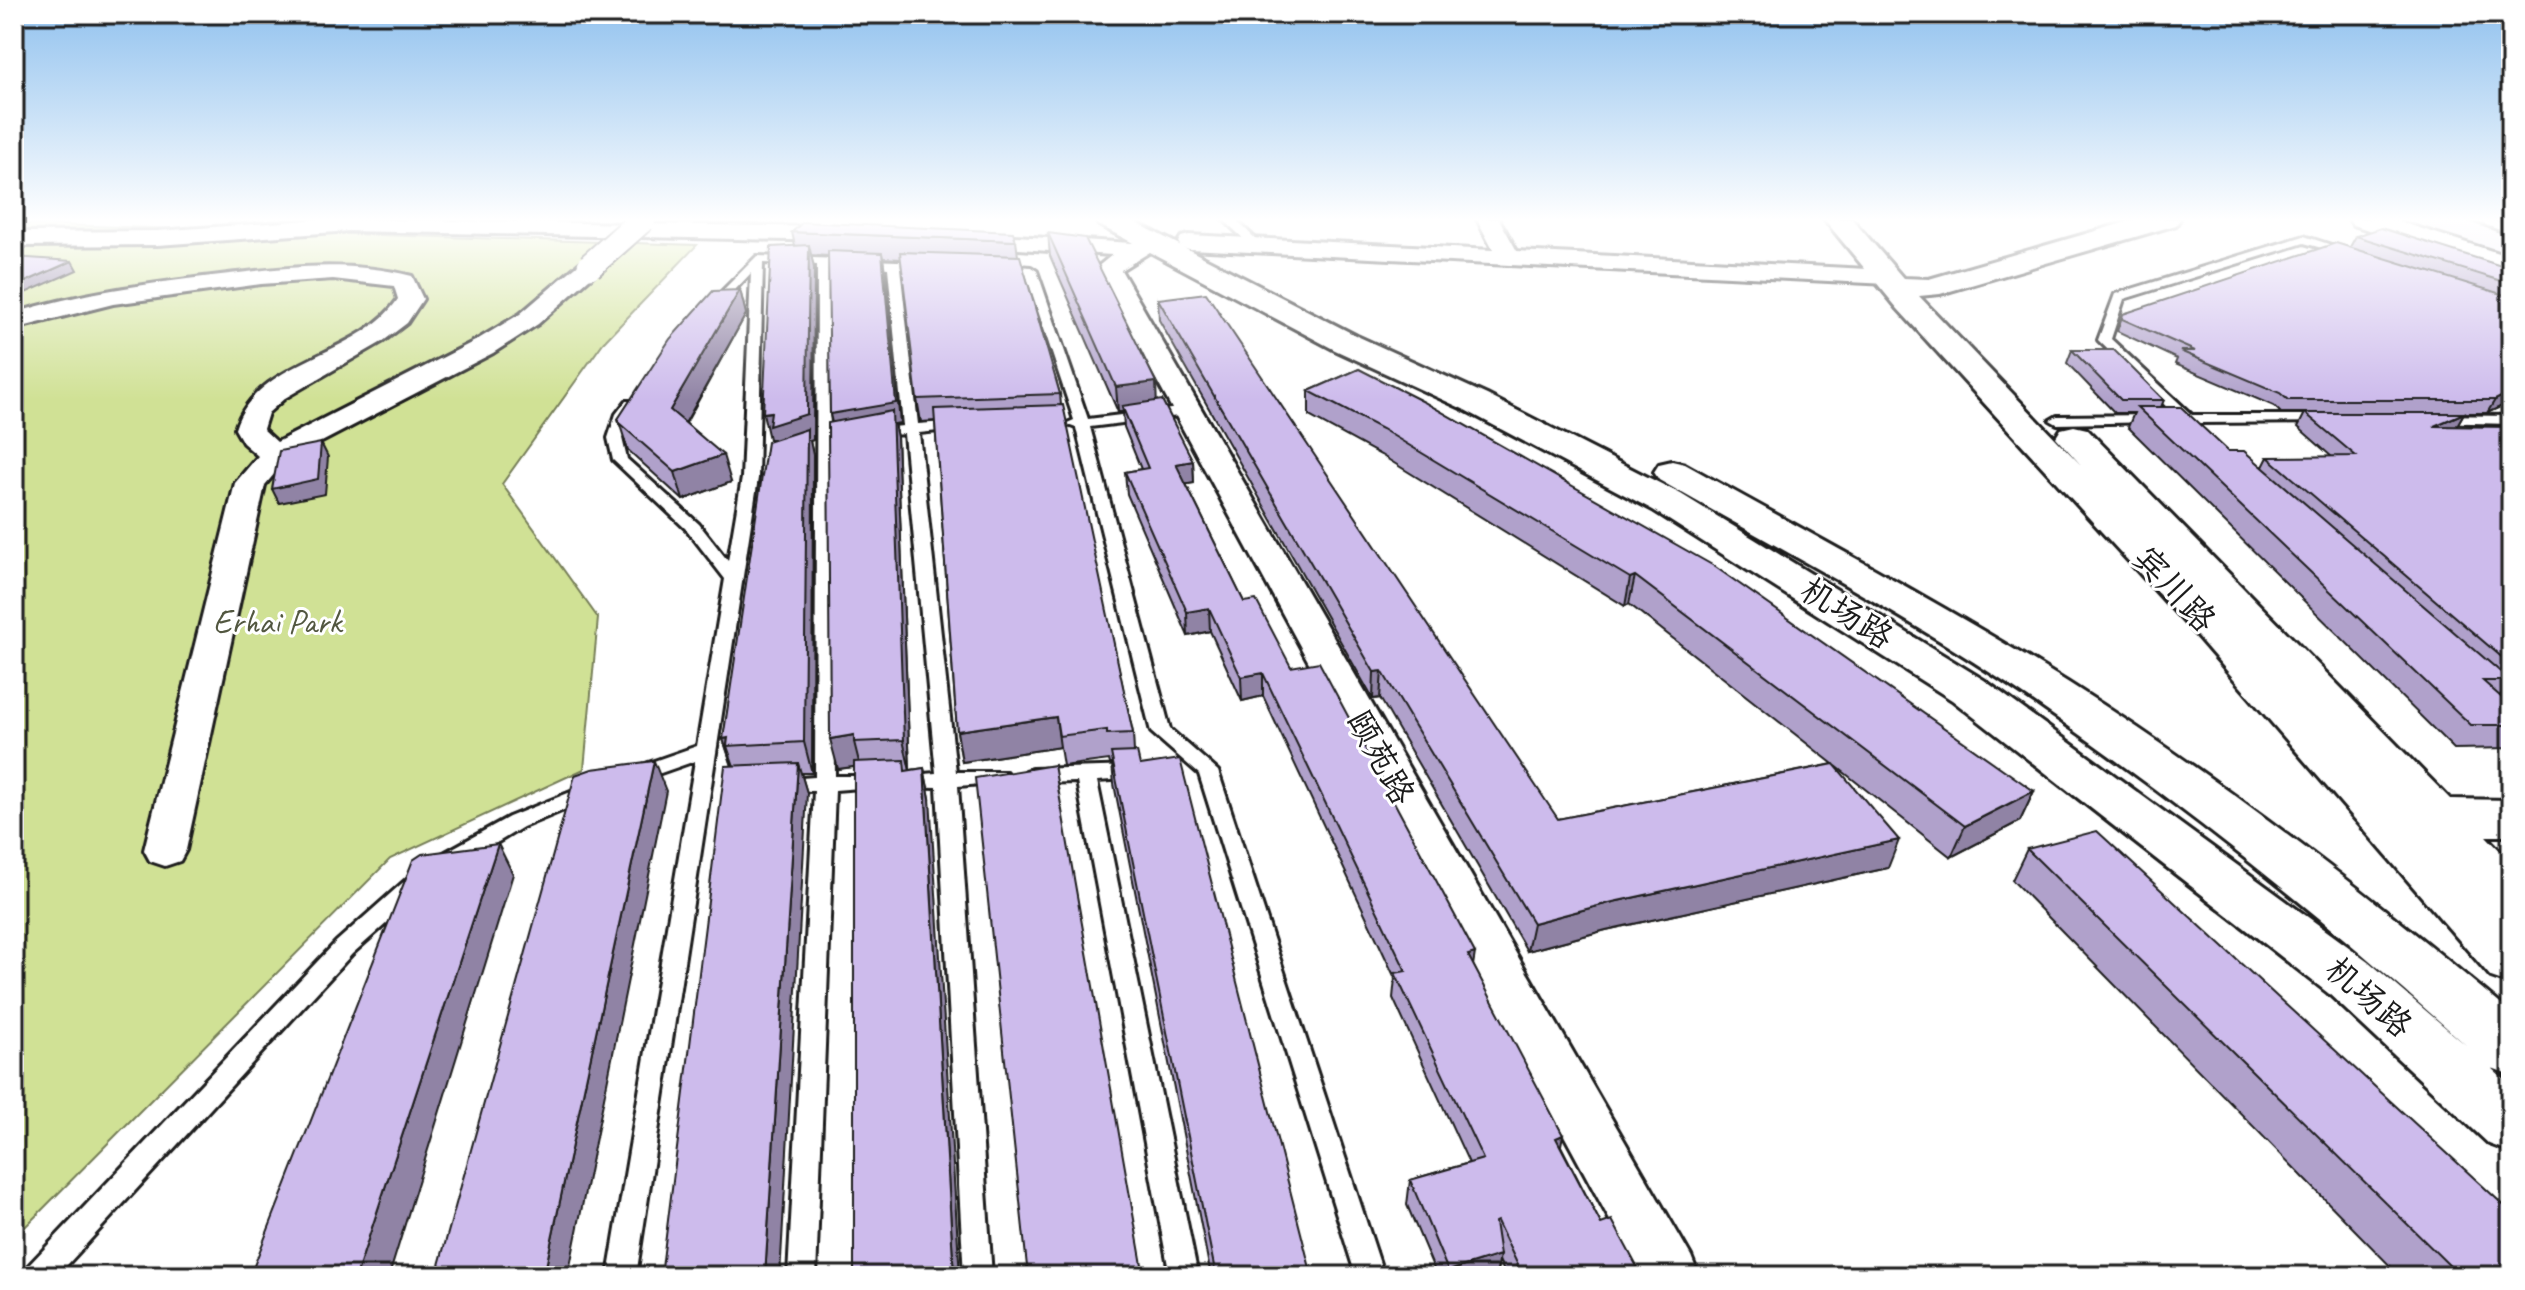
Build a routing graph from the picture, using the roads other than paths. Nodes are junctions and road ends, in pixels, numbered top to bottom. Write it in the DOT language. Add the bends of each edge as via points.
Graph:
graph roads {
  1 [pos="248,279"];
  2 [pos="393,279"];
  3 [pos="575,279"];
  4 [pos="739,279"];
  5 [pos="757,279"];
  6 [pos="823,279"];
  7 [pos="896,279"];
  8 [pos="1034,279"];
  9 [pos="1114,279"];
  10 [pos="1240,279"];
  11 [pos="1264,279"];
  12 [pos="1876,279"];
  13 [pos="1878,279"];
  14 [pos="1913,279"];
  15 [pos="1915,279"];
  16 [pos="2176,279"];
  17 [pos="1907,281"];
  18 [pos="14,321"];
  19 [pos="699,323"];
  20 [pos="642,391"];
  21 [pos="2511,410"];
  22 [pos="1187,411"];
  23 [pos="2188,419"];
  24 [pos="2347,419"];
  25 [pos="2426,419"];
  26 [pos="2489,419"];
  27 [pos="2057,420"];
  28 [pos="2511,420"];
  29 [pos="1082,423"];
  30 [pos="1049,424"];
  31 [pos="972,425"];
  32 [pos="913,428"];
  33 [pos="2200,430"];
  34 [pos="860,435"];
  35 [pos="275,455"];
  36 [pos="733,578"];
  37 [pos="2475,673"];
  38 [pos="2511,704"];
  39 [pos="708,749"];
  40 [pos="1208,771"];
  41 [pos="1086,775"];
  42 [pos="947,779"];
  43 [pos="825,783"];
  44 [pos="763,785"];
  45 [pos="2434,817"];
  46 [pos="2511,818"];
  47 [pos="165,850"];
  48 [pos="2511,896"];
  49 [pos="2511,961"];
  50 [pos="2511,1049"];
  51 [pos="2511,1124"];
  52 [pos="38,1276"];
  53 [pos="622,1276"];
  54 [pos="802,1276"];
  55 [pos="978,1276"];
  56 [pos="1184,1276"];
  57 [pos="1370,1276"];
  58 [pos="1671,1276"];
  1 -- 18 [label="street" via="115,296"];
  2 -- 35 [label="street" via="404,281 411,301 387,327 285,384 252,413 248,426 253,438"];
  3 -- 35 [label="street, bridge" via="529,319 484,347"];
  4 -- 19 [label="lane"];
  5 -- 36 [label="lane" via="757,466"];
  6 -- 43 [label="lane"];
  7 -- 32 [label="lane"];
  8 -- 29 [label="lane"];
  9 -- 22 [label="street, 颐苑路"];
  10 -- 51 [label="main road, 机场路" via="1346,343 1475,402 1667,502 1968,690 2348,977"];
  11 -- 50 [label="main road, 机场路" via="1541,405 1690,481 1936,621 2055,695 2224,815 2387,940"];
  12 -- 17 [label="street"];
  13 -- 17 [label="street"];
  14 -- 17 [label="main road"];
  15 -- 17 [label="main road"];
  16 -- 23 [label="lane" via="2119,297 2104,340"];
  17 -- 27 [label="main road, 宾川路"];
  17 -- 49 [label="main road, 宾川路"];
  20 -- 36 [label="lane" via="623,414 615,438 620,460 693,527"];
  21 -- 26 [label="lane"];
  22 -- 29 [label="lane"];
  22 -- 58 [label="street, 颐苑路"];
  23 -- 24 [label="lane"];
  23 -- 27 [label="lane"];
  23 -- 33 [label="lane"];
  25 -- 26 [label="lane"];
  26 -- 28 [label="lane"];
  27 -- 45 [label="main road, 宾川路" via="2255,622"];
  29 -- 30 [label="lane"];
  29 -- 40 [label="lane" via="1161,732"];
  31 -- 32 [label="lane"];
  32 -- 34 [label="lane"];
  32 -- 42 [label="lane"];
  35 -- 47 [label="street" via="250,483"];
  36 -- 39 [label="lane"];
  37 -- 38 [label="lane"];
  39 -- 52 [label="lane" via="538,812 490,836 384,910"];
  39 -- 53 [label="lane" via="709,787"];
  40 -- 41 [label="lane"];
  40 -- 57 [label="lane"];
  41 -- 42 [label="lane"];
  41 -- 56 [label="lane"];
  42 -- 43 [label="lane"];
  42 -- 55 [label="lane"];
  43 -- 44 [label="lane"];
  43 -- 54 [label="lane"];
  45 -- 46 [label="main road"];
  45 -- 48 [label="main road, 宾川路"];
}
